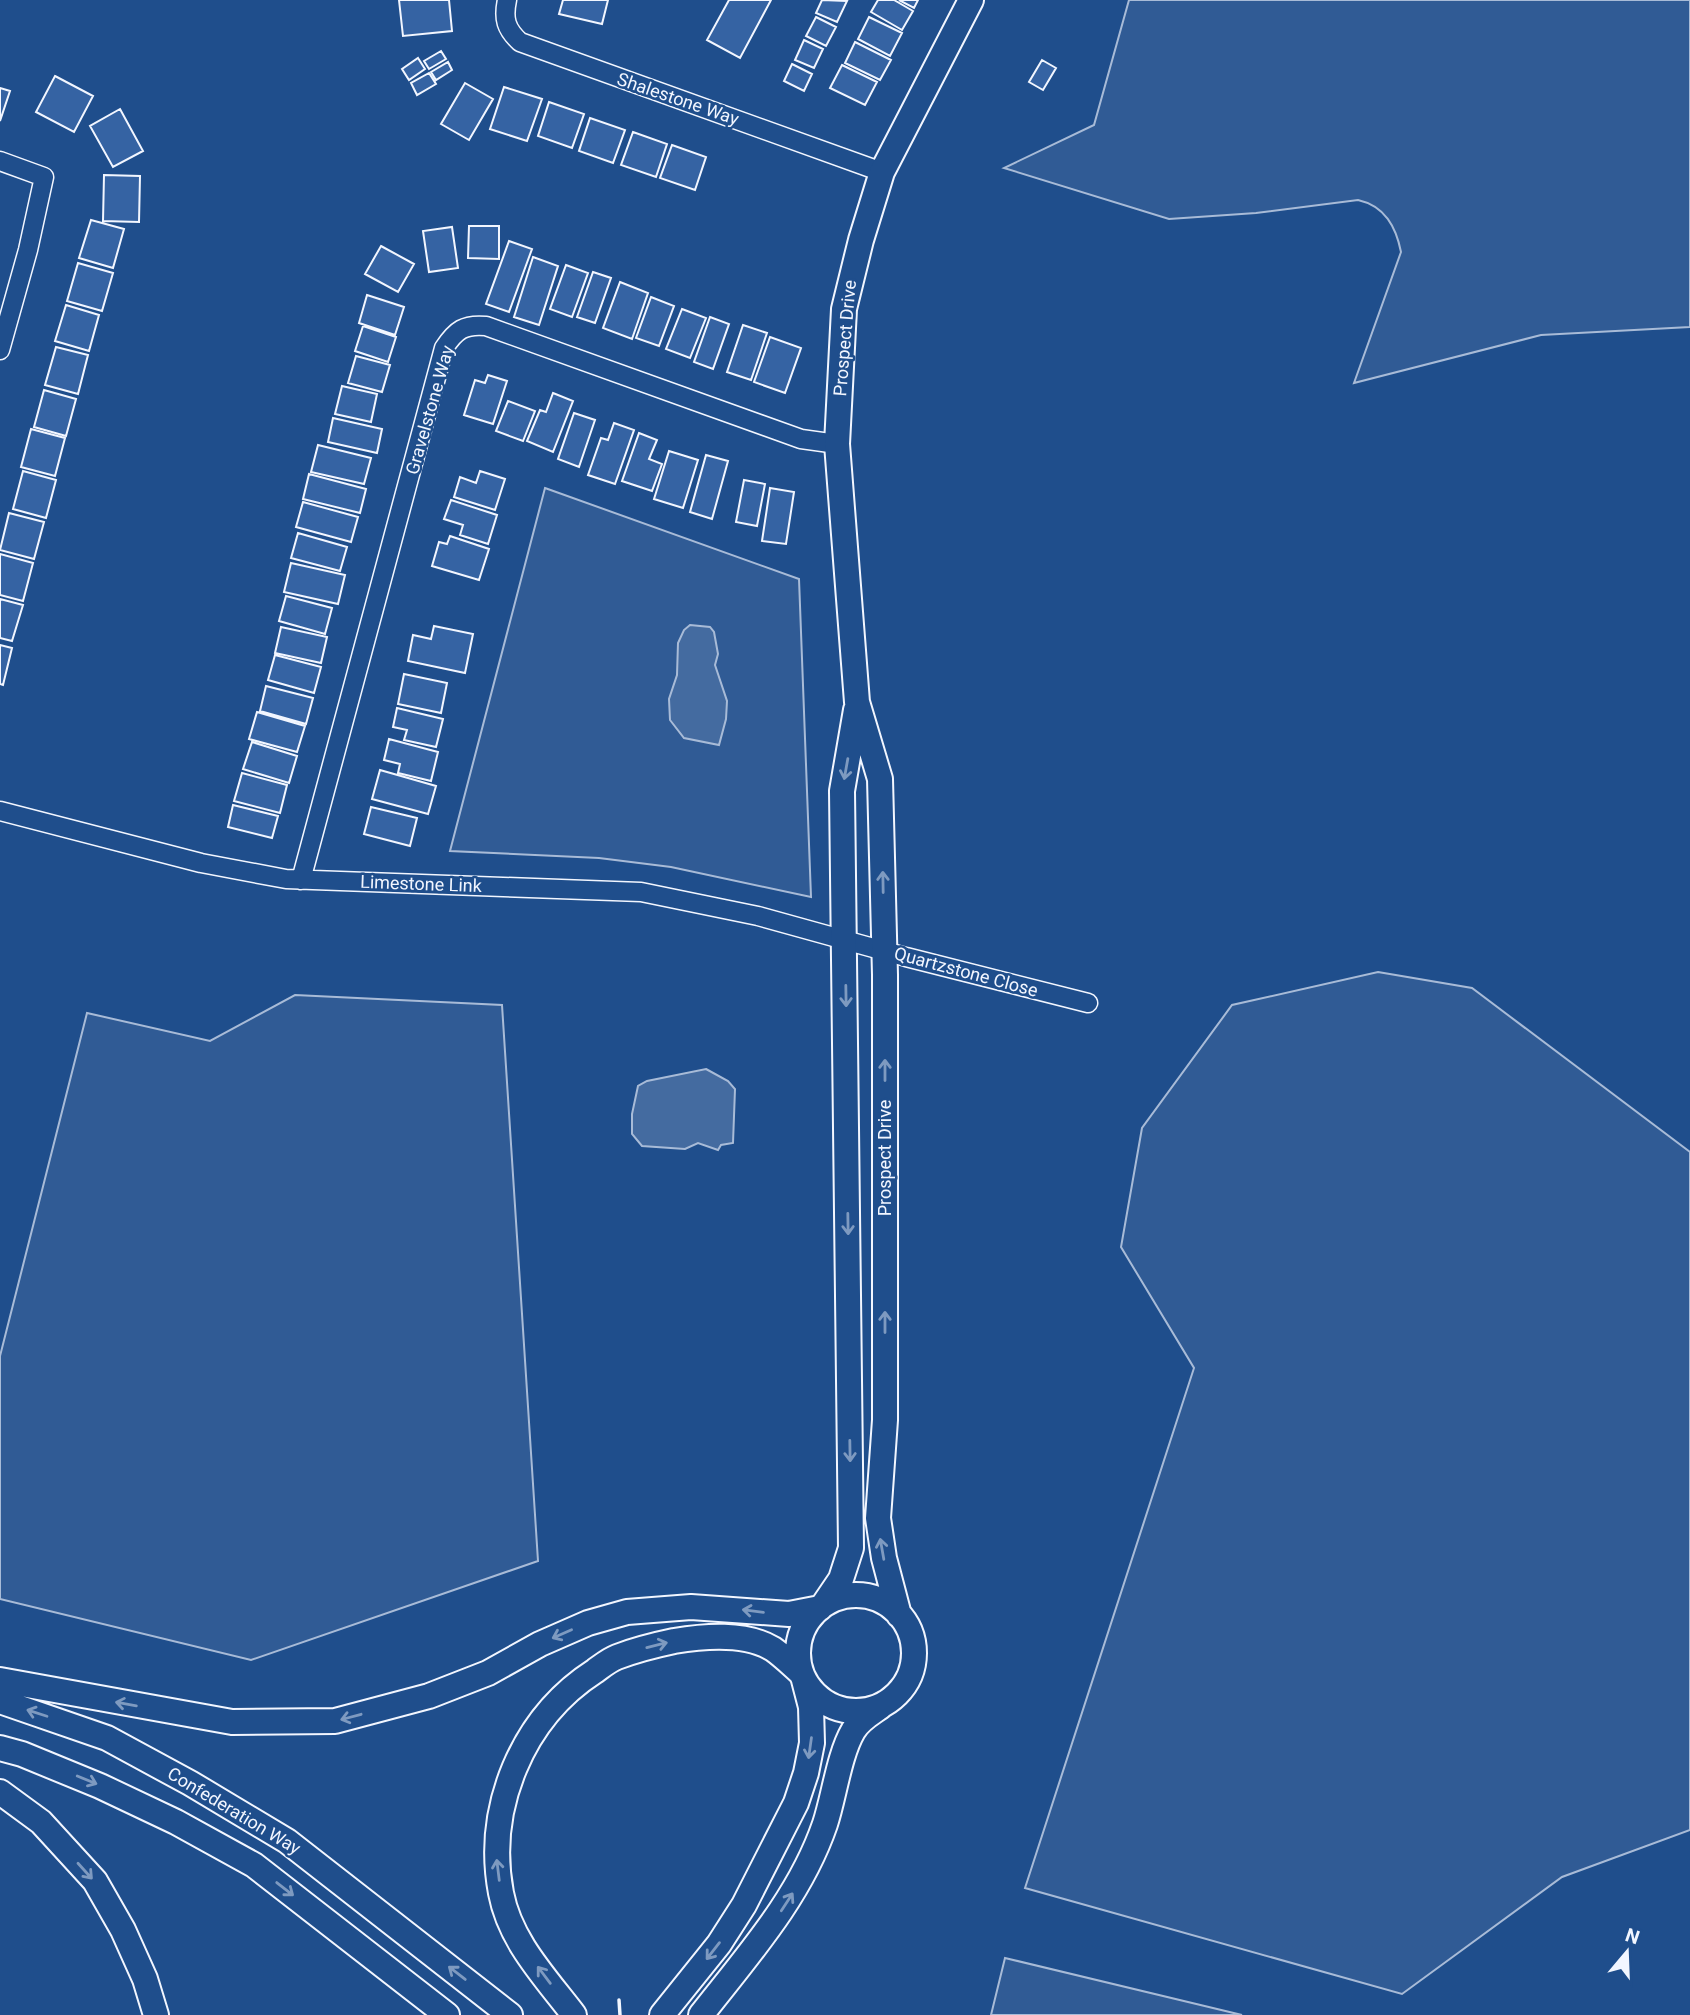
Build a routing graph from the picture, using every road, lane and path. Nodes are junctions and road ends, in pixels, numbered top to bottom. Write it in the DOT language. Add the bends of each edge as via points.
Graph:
graph roads {
  1 [pos="507,0"];
  2 [pos="971,0"];
  3 [pos="0,161"];
  4 [pos="882,172"];
  5 [pos="0,350"];
  6 [pos="837,444"];
  7 [pos="857,702"];
  8 [pos="0,811"];
  9 [pos="301,880"];
  10 [pos="845,940"];
  11 [pos="884,950"];
  12 [pos="1088,1003"];
  13 [pos="822,1606"];
  14 [pos="899,1615"];
  15 [pos="803,1677"];
  16 [pos="0,1681"];
  17 [pos="0,1701"];
  18 [pos="880,1707"];
  19 [pos="0,1748"];
  20 [pos="0,1792"];
  21 [pos="156,2015"];
  22 [pos="447,2015"];
  23 [pos="510,2015"];
  24 [pos="574,2015"];
  25 [pos="662,2015"];
  26 [pos="701,2015"];
  1 -- 4 [label="street, Shalestone Way" via="504,19 520,42"];
  2 -- 4 [label="street, Prospect Drive"];
  3 -- 5 [label="street" via="44,177"];
  4 -- 6 [label="street, Prospect Drive" via="844,309"];
  6 -- 7 [label="street, Prospect Drive"];
  6 -- 9 [label="street, Gravelstone Way" via="801,439 485,326 471,324 460,329 444,348"];
  7 -- 10 [label="street, Prospect Drive, one-way" via="842,791"];
  11 -- 7 [label="street, Prospect Drive, one-way" via="880,779"];
  8 -- 9 [label="street, Limestone Link" via="201,863"];
  9 -- 10 [label="street, Limestone Link" via="641,892"];
  10 -- 11 [label="street, Quartzstone Close"];
  10 -- 13 [label="street, Prospect Drive, one-way" via="851,1548 841,1579"];
  11 -- 12 [label="street, Quartzstone Close"];
  14 -- 11 [label="street, Prospect Drive, one-way" via="878,1518 885,1420"];
  13 -- 14 [label="street" via="857,1595 874,1598"];
  13 -- 15 [label="street" via="802,1630 798,1664"];
  13 -- 16 [label="street, one-way" via="789,1615 691,1607 627,1612 588,1623 488,1673 429,1696 335,1721 232,1722"];
  14 -- 18 [label="street" via="910,1633 913,1667 895,1697"];
  15 -- 18 [label="street" via="829,1705 863,1712"];
  24 -- 15 [label="street, one-way" via="515,1936 501,1894 496,1850 508,1786 522,1750 547,1713 576,1683 615,1657 690,1639 758,1642 783,1656"];
  15 -- 25 [label="street, one-way" via="811,1707 812,1743 796,1803 744,1905"];
  23 -- 17 [label="street, Confederation Way, one-way" via="287,1840 107,1738"];
  26 -- 18 [label="street, one-way" via="796,1888 826,1822 852,1732"];
  19 -- 22 [label="street, Confederation Way, one-way" via="100,1786 254,1865"];
  20 -- 21 [label="street, one-way" via="41,1822 95,1881 123,1930"];
}
